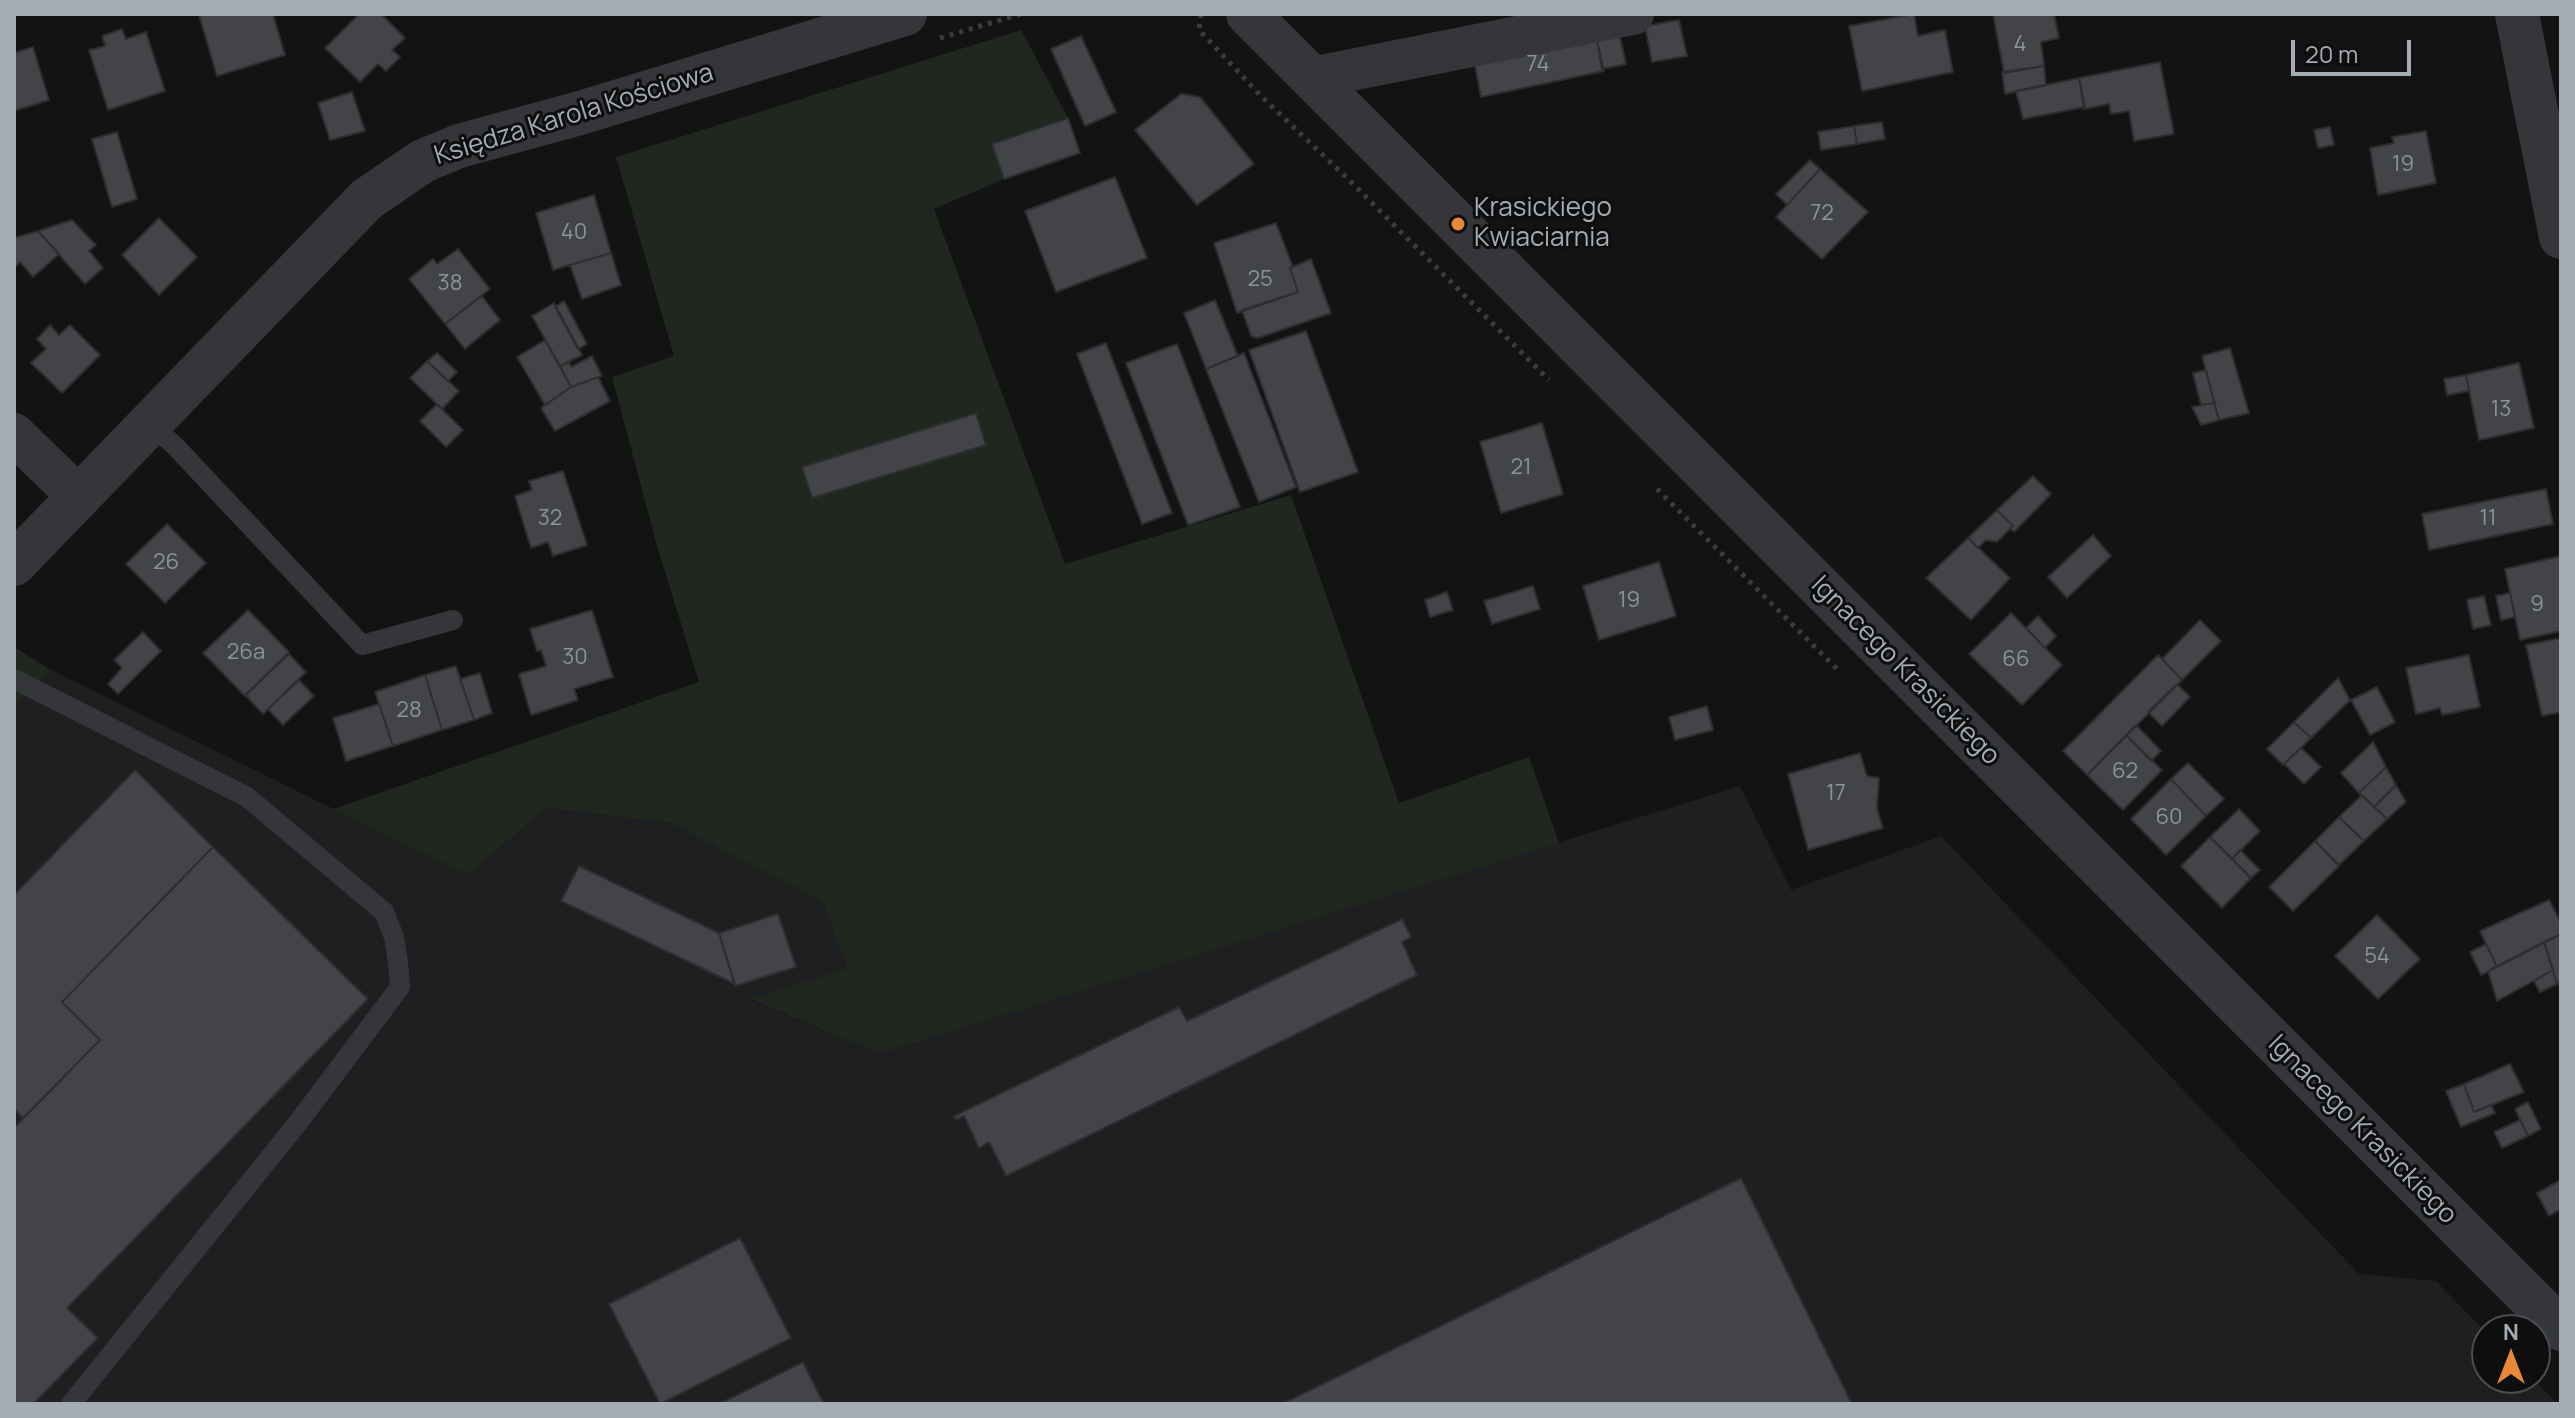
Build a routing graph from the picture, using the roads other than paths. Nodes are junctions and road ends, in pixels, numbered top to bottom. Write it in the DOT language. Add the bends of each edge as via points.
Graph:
graph roads {
  1 [pos="1248,14"];
  2 [pos="1633,14"];
  3 [pos="2517,14"];
  4 [pos="918,28"];
  5 [pos="1311,78"];
  6 [pos="2561,237"];
  7 [pos="150,423"];
  8 [pos="14,434"];
  9 [pos="78,496"];
  10 [pos="14,564"];
  11 [pos="453,620"];
  12 [pos="14,679"];
  13 [pos="2561,1329"];
  14 [pos="71,1404"];
  1 -- 5 [label="street, Ignacego Krasickiego"];
  2 -- 5 [label="street"];
  3 -- 6 [label="street"];
  4 -- 7 [label="street, Księdza Karola Kościowa" via="580,113 423,161 367,199"];
  5 -- 13 [label="street, Ignacego Krasickiego"];
  7 -- 9 [label="street, Księdza Karola Kościowa"];
  7 -- 11 [label="lane" via="362,645"];
  8 -- 9 [label="street"];
  9 -- 10 [label="street, Księdza Karola Kościowa"];
  12 -- 14 [label="lane" via="247,797 384,912 394,937 400,987"];
}
